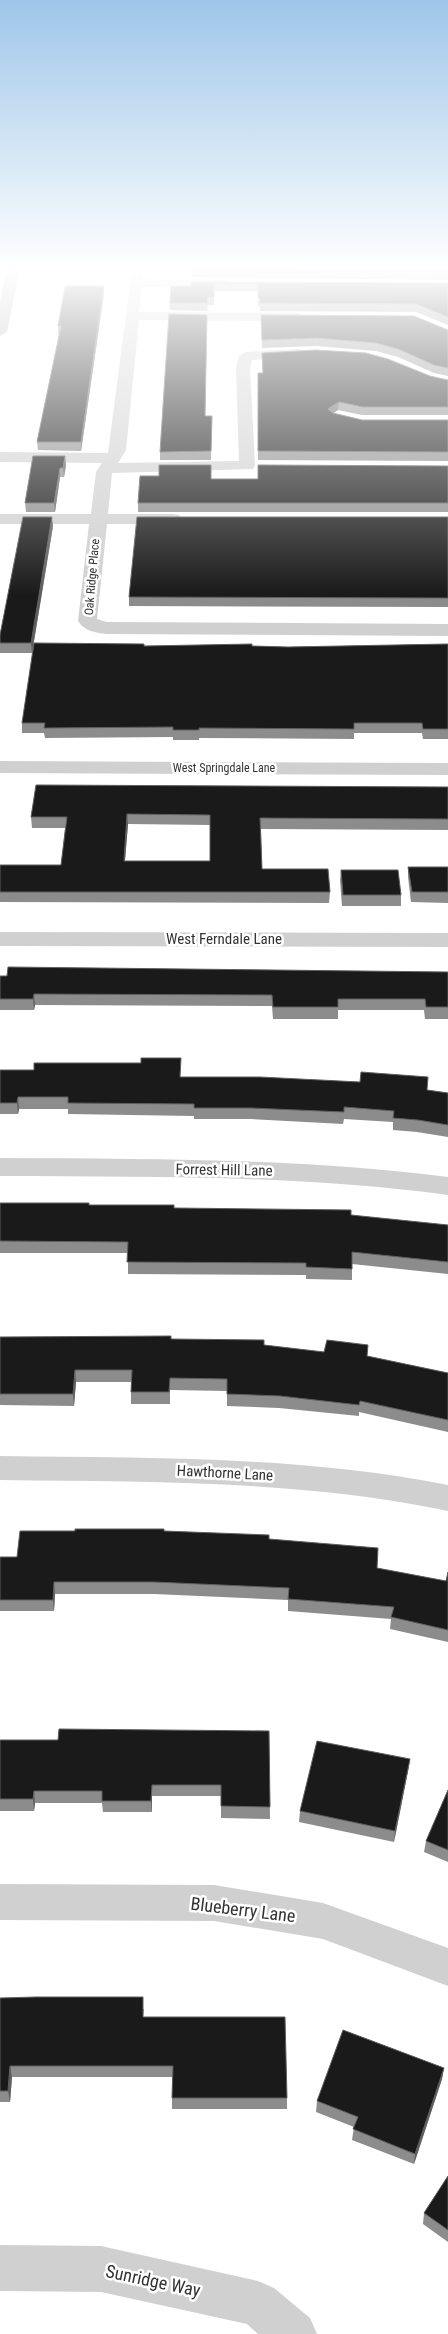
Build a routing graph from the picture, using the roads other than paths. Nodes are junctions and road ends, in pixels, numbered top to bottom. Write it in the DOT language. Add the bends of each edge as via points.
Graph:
graph roads {
  1 [pos="126,377"];
  2 [pos="243,377"];
  3 [pos="0,457"];
  4 [pos="109,463"];
  5 [pos="247,466"];
  6 [pos="263,467"];
  7 [pos="98,518"];
  8 [pos="0,519"];
  9 [pos="185,519"];
  10 [pos="448,630"];
  11 [pos="0,767"];
  12 [pos="448,769"];
  13 [pos="0,939"];
  14 [pos="448,940"];
  15 [pos="0,1167"];
  16 [pos="448,1186"];
  17 [pos="0,1468"];
  18 [pos="448,1498"];
  19 [pos="0,1902"];
  20 [pos="448,1967"];
  21 [pos="0,2268"];
  22 [pos="294,2334"];
  1 -- 4 [label="street, Oak Ridge Place" via="118,450"];
  2 -- 5 [label="street"];
  3 -- 4 [label="street"];
  4 -- 5 [label="street"];
  4 -- 7 [label="street, Oak Ridge Place" via="104,472"];
  5 -- 6 [label="street"];
  7 -- 8 [label="street"];
  7 -- 9 [label="street"];
  7 -- 10 [label="street, Oak Ridge Place" via="87,621 96,627"];
  11 -- 12 [label="street, West Springdale Lane"];
  13 -- 14 [label="street, West Ferndale Lane"];
  15 -- 16 [label="street, Forrest Hill Lane" via="320,1171"];
  17 -- 18 [label="street, Hawthorne Lane" via="224,1470 389,1486"];
  19 -- 20 [label="street, Blueberry Lane" via="214,1903 323,1921"];
  21 -- 22 [label="street, Sunridge Way" via="101,2269 258,2304"];
}
